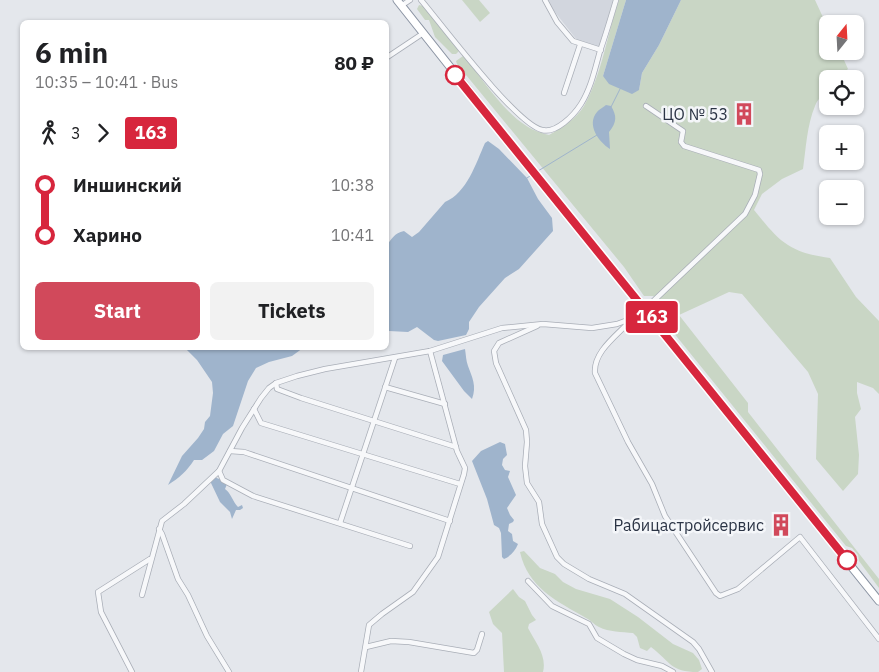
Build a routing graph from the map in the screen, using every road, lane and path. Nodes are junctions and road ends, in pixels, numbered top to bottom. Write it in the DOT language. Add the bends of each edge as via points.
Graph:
graph roads {
  1 [pos="410,0"];
  2 [pos="421,0"];
  3 [pos="545,0"];
  4 [pos="616,0"];
  5 [pos="398,2"];
  6 [pos="422,34"];
  7 [pos="580,45"];
  8 [pos="601,50"];
  9 [pos="389,56"];
  10 [pos="564,93"];
  11 [pos="646,106"];
  12 [pos="645,309"];
  13 [pos="633,318"];
  14 [pos="543,324"];
  15 [pos="430,351"];
  16 [pos="395,358"];
  17 [pos="276,383"];
  18 [pos="385,388"];
  19 [pos="445,404"];
  20 [pos="254,409"];
  21 [pos="374,421"];
  22 [pos="456,447"];
  23 [pos="230,451"];
  24 [pos="362,455"];
  25 [pos="219,471"];
  26 [pos="460,484"];
  27 [pos="351,489"];
  28 [pos="450,520"];
  29 [pos="340,523"];
  30 [pos="159,530"];
  31 [pos="410,546"];
  32 [pos="150,559"];
  33 [pos="528,581"];
  34 [pos="142,595"];
  35 [pos="879,601"];
  36 [pos="482,634"];
  37 [pos="879,639"];
  38 [pos="366,647"];
  39 [pos="132,672"];
  40 [pos="229,672"];
  41 [pos="362,672"];
  42 [pos="673,672"];
  43 [pos="712,672"];
  1 -- 5 [label="street"];
  2 -- 8 [label="street" via="507,103 540,130 557,127 577,109"];
  3 -- 7 [label="street" via="569,38"];
  4 -- 8 [label="street"];
  5 -- 6 [label="highway"];
  6 -- 9 [label="street"];
  6 -- 12 [label="highway"];
  7 -- 8 [label="street"];
  7 -- 10 [label="street"];
  11 -- 12 [label="street" via="683,131 681,142 684,146 758,169 760,174 755,195 741,218"];
  12 -- 13 [label="street"];
  12 -- 35 [label="highway"];
  13 -- 14 [label="street" via="592,328"];
  13 -- 37 [label="street" via="600,352 594,373 652,484 665,516 716,593 720,596 737,589 800,537"];
  14 -- 15 [label="street" via="502,328"];
  14 -- 43 [label="street" via="501,342 493,356 526,430 527,483 539,502 542,524 553,550 564,564 625,594 693,642"];
  15 -- 16 [label="street"];
  15 -- 19 [label="street"];
  16 -- 17 [label="street" via="296,376"];
  16 -- 18 [label="street"];
  17 -- 20 [label="street"];
  17 -- 21 [label="street" via="277,389"];
  18 -- 19 [label="street"];
  18 -- 21 [label="street"];
  19 -- 22 [label="street"];
  20 -- 23 [label="street"];
  20 -- 24 [label="street" via="261,423"];
  21 -- 22 [label="street"];
  21 -- 24 [label="street"];
  22 -- 26 [label="street" via="465,468"];
  23 -- 25 [label="street"];
  23 -- 27 [label="street" via="244,452"];
  24 -- 26 [label="street"];
  24 -- 27 [label="street"];
  25 -- 29 [label="street" via="223,480 253,496"];
  25 -- 30 [label="street" via="162,521"];
  26 -- 28 [label="street"];
  27 -- 28 [label="street"];
  27 -- 29 [label="street"];
  28 -- 38 [label="street" via="441,550 430,569 413,592 369,626"];
  29 -- 31 [label="street"];
  30 -- 32 [label="street"];
  30 -- 40 [label="street" via="178,578"];
  32 -- 34 [label="street"];
  32 -- 39 [label="street" via="98,592 101,612"];
  33 -- 42 [label="street" via="552,606 589,624 597,638 637,660"];
  36 -- 38 [label="street" via="474,653 391,641"];
  38 -- 41 [label="street"];
}
